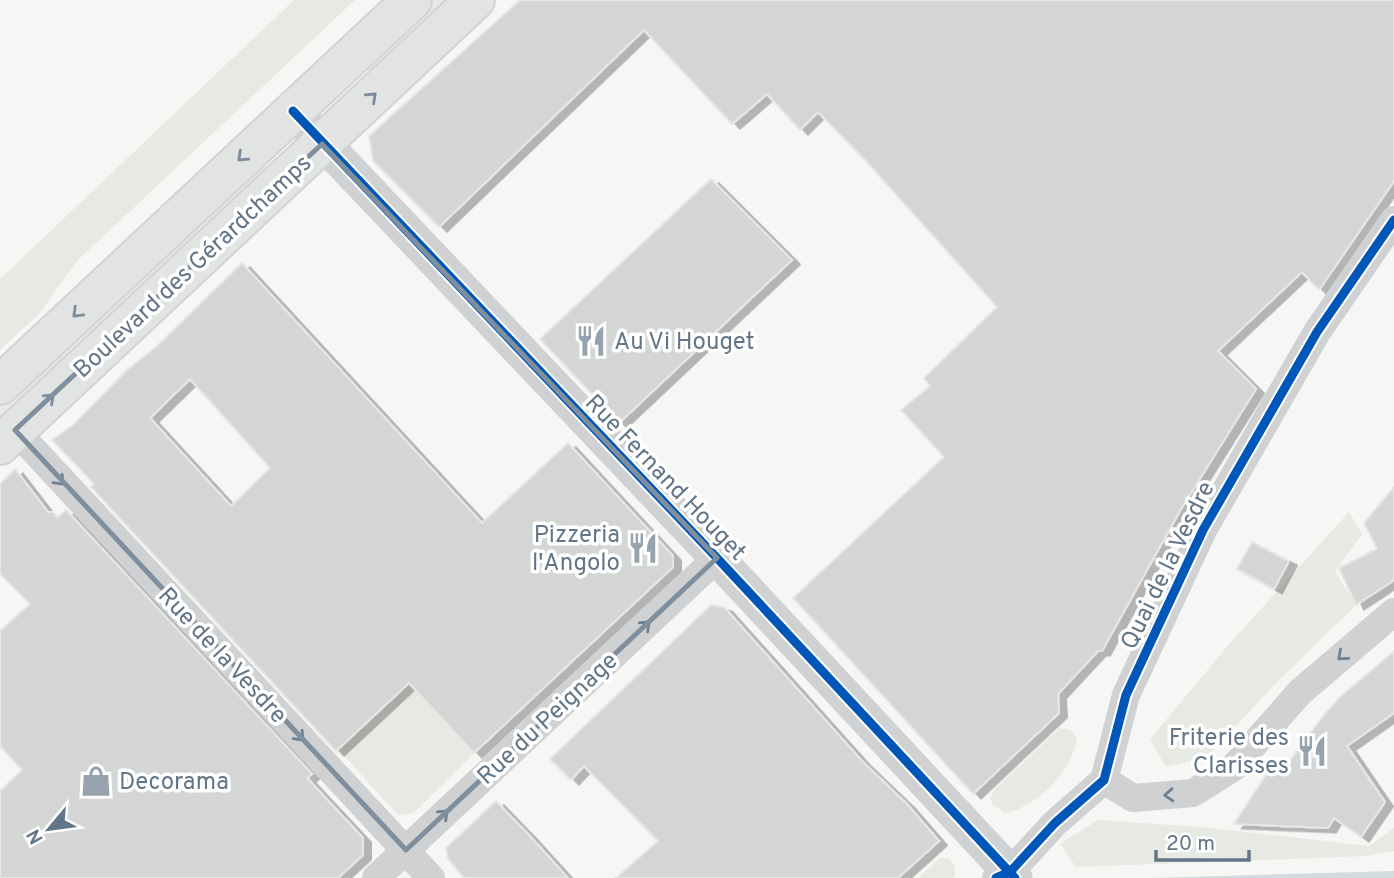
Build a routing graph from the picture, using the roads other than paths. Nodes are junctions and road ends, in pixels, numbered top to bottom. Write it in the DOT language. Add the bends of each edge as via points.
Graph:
graph roads {
  1 [pos="412,0"];
  2 [pos="475,0"];
  3 [pos="293,111"];
  4 [pos="322,144"];
  5 [pos="1394,220"];
  6 [pos="0,386"];
  7 [pos="8,438"];
  8 [pos="717,558"];
  9 [pos="1394,612"];
  10 [pos="1104,780"];
  11 [pos="406,850"];
  12 [pos="1007,876"];
  13 [pos="376,878"];
  14 [pos="431,878"];
  1 -- 3 [label="highway, Boulevard des Gérardchamps"];
  4 -- 2 [label="highway, Boulevard des Gérardchamps, one-way"];
  3 -- 4 [label="street, Rue Fernand Houget"];
  3 -- 6 [label="highway, Boulevard des Gérardchamps, one-way"];
  7 -- 4 [label="highway, Boulevard des Gérardchamps, one-way"];
  4 -- 8 [label="street, Rue Fernand Houget"];
  5 -- 10 [label="street, Quai de la Vesdre" via="1317,332 1203,530 1126,695"];
  7 -- 11 [label="street, Rue de la Vesdre, one-way" via="50,470"];
  11 -- 8 [label="street, Rue du Peignage, one-way"];
  8 -- 12 [label="street, Rue Fernand Houget"];
  9 -- 10 [label="street, one-way" via="1300,692 1234,767 1193,793 1133,798"];
  10 -- 12 [label="street" via="1055,823"];
  11 -- 13 [label="street, Rue du Peignage"];
  11 -- 14 [label="street, Rue de la Vesdre"];
}
